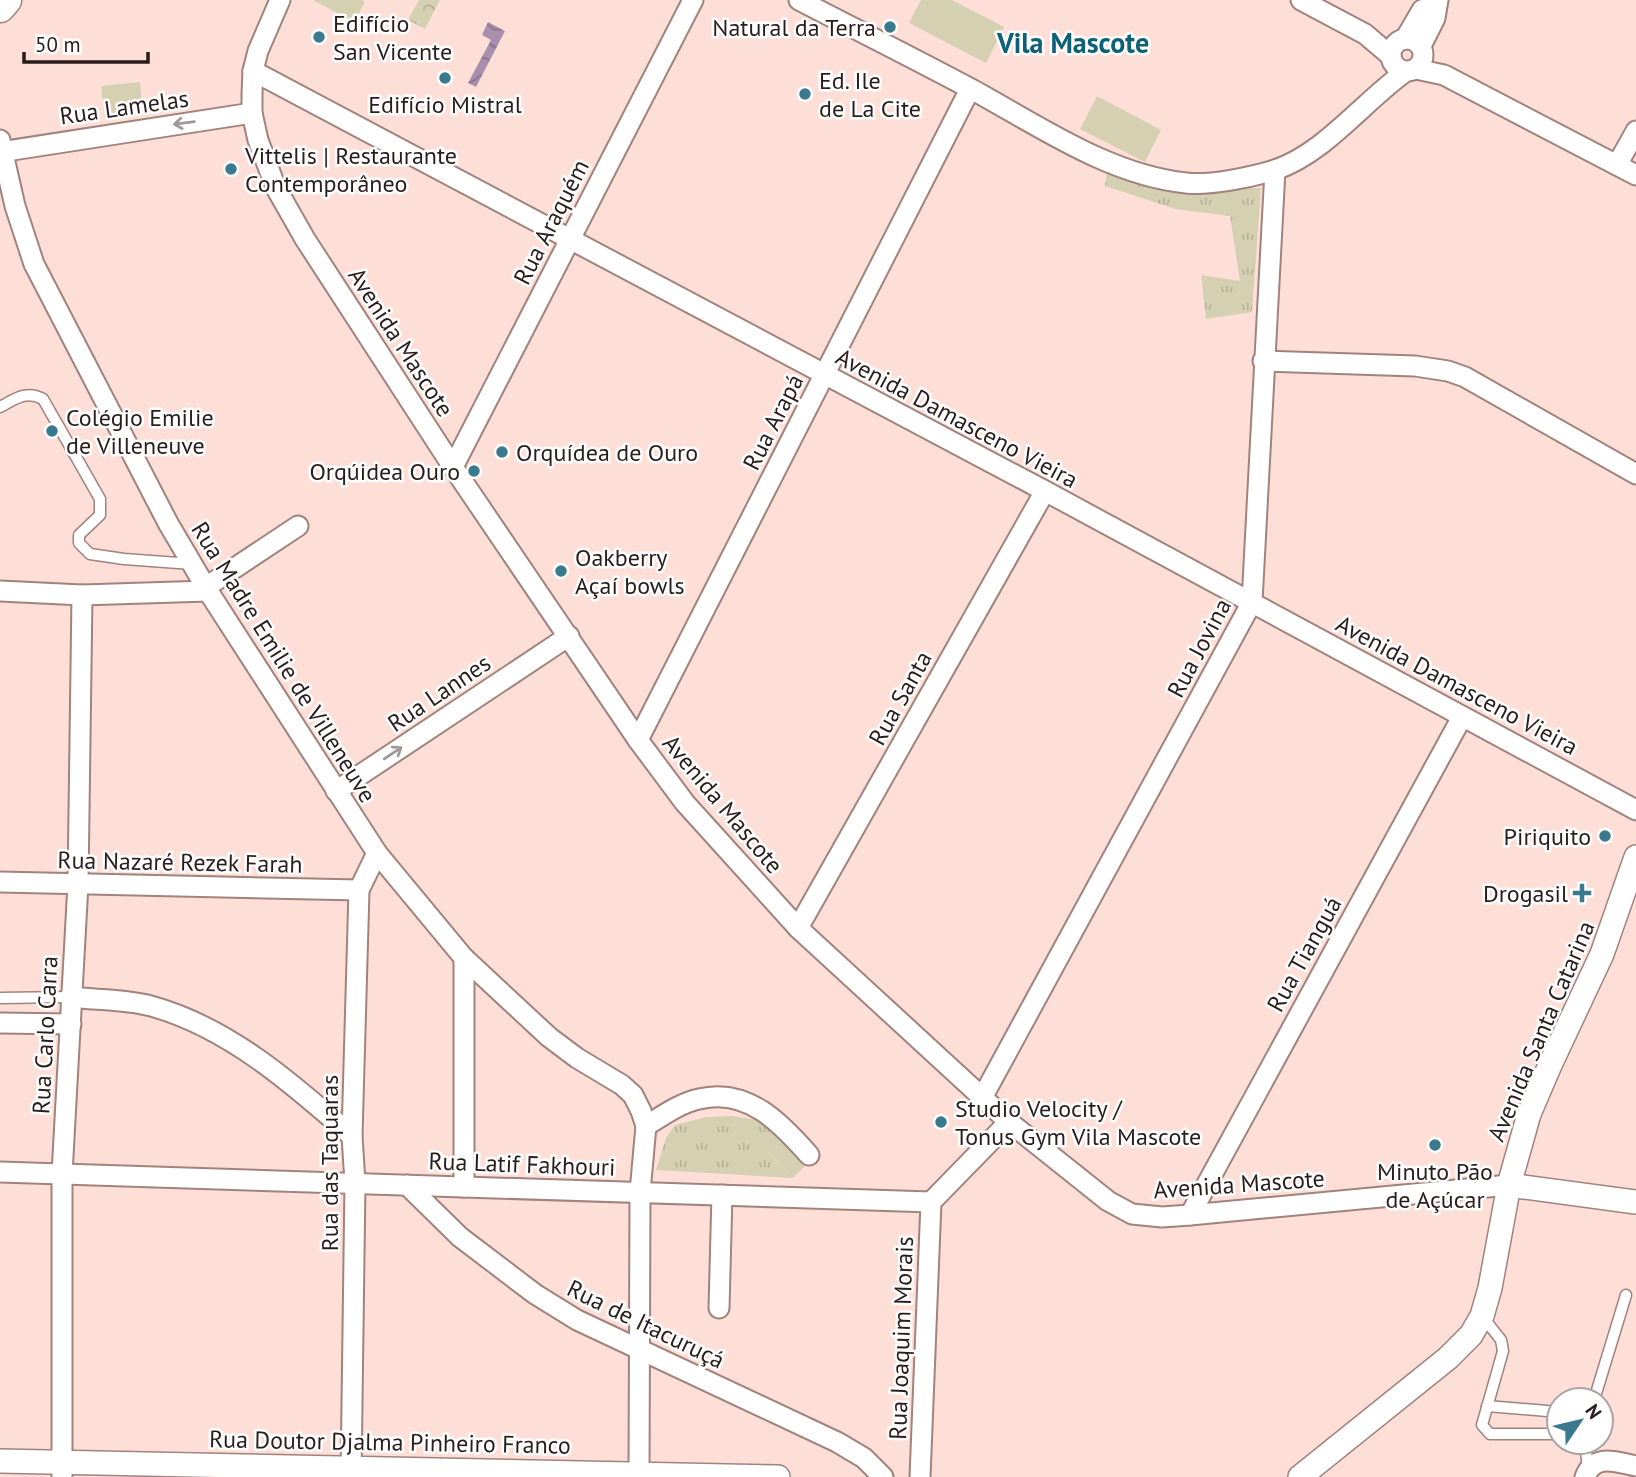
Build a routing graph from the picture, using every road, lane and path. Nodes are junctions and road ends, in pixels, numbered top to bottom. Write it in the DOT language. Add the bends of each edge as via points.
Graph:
graph roads {
  1 [pos="6,0"];
  2 [pos="281,0"];
  3 [pos="693,0"];
  4 [pos="799,0"];
  5 [pos="1301,0"];
  6 [pos="1436,2"];
  7 [pos="0,7"];
  8 [pos="1406,55"];
  9 [pos="253,71"];
  10 [pos="970,89"];
  11 [pos="252,113"];
  12 [pos="1636,131"];
  13 [pos="1,147"];
  14 [pos="1617,165"];
  15 [pos="1275,170"];
  16 [pos="1636,175"];
  17 [pos="570,239"];
  18 [pos="1263,361"];
  19 [pos="824,376"];
  20 [pos="0,407"];
  21 [pos="453,467"];
  22 [pos="1636,474"];
  23 [pos="1045,491"];
  24 [pos="298,526"];
  25 [pos="192,564"];
  26 [pos="207,589"];
  27 [pos="0,592"];
  28 [pos="82,595"];
  29 [pos="1252,602"];
  30 [pos="569,636"];
  31 [pos="1462,716"];
  32 [pos="638,740"];
  33 [pos="336,791"];
  34 [pos="1636,810"];
  35 [pos="377,853"];
  36 [pos="1636,857"];
  37 [pos="0,882"];
  38 [pos="78,884"];
  39 [pos="359,890"];
  40 [pos="798,928"];
  41 [pos="464,958"];
  42 [pos="70,997"];
  43 [pos="0,998"];
  44 [pos="0,1023"];
  45 [pos="71,1024"];
  46 [pos="982,1098"];
  47 [pos="1009,1122"];
  48 [pos="646,1126"];
  49 [pos="352,1136"];
  50 [pos="809,1155"];
  51 [pos="0,1172"];
  52 [pos="62,1174"];
  53 [pos="355,1183"];
  54 [pos="407,1185"];
  55 [pos="1508,1185"];
  56 [pos="464,1187"];
  57 [pos="639,1192"];
  58 [pos="722,1195"];
  59 [pos="931,1202"];
  60 [pos="1636,1202"];
  61 [pos="1190,1215"];
  62 [pos="1626,1295"];
  63 [pos="719,1308"];
  64 [pos="1482,1316"];
  65 [pos="638,1350"];
  66 [pos="1598,1386"];
  67 [pos="1487,1406"];
  68 [pos="1545,1411"];
  69 [pos="1545,1434"];
  70 [pos="0,1461"];
  71 [pos="1636,1466"];
  72 [pos="63,1470"];
  73 [pos="351,1472"];
  74 [pos="1586,1473"];
  75 [pos="639,1475"];
  76 [pos="778,1477"];
  77 [pos="883,1477"];
  78 [pos="920,1477"];
  79 [pos="1300,1477"];
  1 -- 7 [label="main road"];
  2 -- 9 [label="street, Avenida Mascote"];
  3 -- 17 [label="street, Rua Araquém"];
  4 -- 10 [label="street"];
  5 -- 8 [label="street"];
  6 -- 8 [label="street" via="1435,18"];
  8 -- 14 [label="street"];
  8 -- 15 [label="street" via="1381,89 1345,124"];
  9 -- 11 [label="street, Avenida Mascote"];
  9 -- 17 [label="street, Avenida Damasceno Vieira"];
  10 -- 15 [label="street" via="1123,168 1187,183"];
  10 -- 19 [label="street, Rua Arapá"];
  11 -- 13 [label="street, Rua Lamelas, one-way"];
  11 -- 21 [label="street, Avenida Mascote" via="276,188"];
  12 -- 14 [label="street"];
  13 -- 25 [label="street, Rua Madre Emilie de Villeneuve" via="34,264"];
  14 -- 16 [label="street"];
  15 -- 18 [label="street, Rua Jovina"];
  17 -- 19 [label="street, Avenida Damasceno Vieira"];
  17 -- 21 [label="street, Rua Araquém"];
  18 -- 22 [label="street" via="1448,371"];
  18 -- 29 [label="street, Rua Jovina"];
  19 -- 23 [label="street, Avenida Damasceno Vieira"];
  19 -- 32 [label="street, Rua Arapá"];
  20 -- 25 [label="lane" via="23,395 43,399 100,499 100,515 79,535 84,550 124,559"];
  21 -- 30 [label="street, Avenida Mascote"];
  23 -- 29 [label="street, Avenida Damasceno Vieira"];
  23 -- 40 [label="street, Rua Santa"];
  24 -- 26 [label="street"];
  25 -- 26 [label="street, Rua Madre Emilie de Villeneuve"];
  26 -- 28 [label="street"];
  26 -- 33 [label="street, Rua Madre Emilie de Villeneuve"];
  27 -- 28 [label="street"];
  28 -- 38 [label="street, Rua Carlo Carra"];
  29 -- 31 [label="street, Avenida Damasceno Vieira"];
  29 -- 46 [label="street, Rua Jovina"];
  30 -- 32 [label="street, Avenida Mascote"];
  33 -- 30 [label="street, Rua Lannes, one-way"];
  31 -- 34 [label="street, Avenida Damasceno Vieira"];
  31 -- 61 [label="street, Rua Tianguá"];
  32 -- 40 [label="street, Avenida Mascote" via="685,803"];
  33 -- 35 [label="street, Rua Madre Emilie de Villeneuve"];
  35 -- 39 [label="street, Rua das Taquaras"];
  35 -- 41 [label="street, Rua Madre Emilie de Villeneuve"];
  36 -- 55 [label="street, Avenida Santa Catarina" via="1602,954 1530,1114"];
  37 -- 38 [label="street, Rua Nazaré Rezek Farah"];
  38 -- 39 [label="street, Rua Nazaré Rezek Farah"];
  38 -- 42 [label="street, Rua Carlo Carra"];
  39 -- 49 [label="street, Rua das Taquaras"];
  40 -- 46 [label="street, Avenida Mascote"];
  41 -- 48 [label="street, Rua Madre Emilie de Villeneuve" via="549,1037 633,1095"];
  41 -- 56 [label="street"];
  42 -- 43 [label="lane"];
  42 -- 45 [label="street, Rua Carlo Carra"];
  42 -- 49 [label="street" via="149,1005 193,1022 245,1049"];
  44 -- 45 [label="street"];
  45 -- 52 [label="street, Rua Carlo Carra"];
  46 -- 47 [label="street, Avenida Mascote"];
  47 -- 59 [label="street"];
  47 -- 61 [label="street, Avenida Mascote" via="1108,1201 1132,1214"];
  48 -- 50 [label="street" via="699,1098 741,1100 769,1113"];
  48 -- 57 [label="street"];
  49 -- 53 [label="street, Rua das Taquaras"];
  51 -- 52 [label="street, Rua Latif Fakhouri"];
  52 -- 53 [label="street, Rua Latif Fakhouri"];
  52 -- 72 [label="street, Rua Carlo Carra"];
  53 -- 54 [label="street, Rua Latif Fakhouri"];
  53 -- 73 [label="street, Rua das Taquaras"];
  54 -- 56 [label="street, Rua Latif Fakhouri"];
  54 -- 65 [label="street, Rua de Itacuruçá" via="460,1237 535,1294 577,1321"];
  55 -- 60 [label="street"];
  55 -- 61 [label="street, Avenida Mascote"];
  55 -- 64 [label="street, Avenida Santa Catarina"];
  56 -- 57 [label="street, Rua Latif Fakhouri"];
  57 -- 58 [label="street, Rua Latif Fakhouri"];
  57 -- 65 [label="street"];
  58 -- 59 [label="street, Rua Latif Fakhouri"];
  58 -- 63 [label="street"];
  59 -- 78 [label="street, Rua Joaquim Morais"];
  62 -- 66 [label="lane"];
  64 -- 67 [label="lane" via="1501,1340 1503,1350"];
  64 -- 79 [label="street, Avenida Santa Catarina" via="1448,1358"];
  65 -- 75 [label="street"];
  65 -- 77 [label="street, Rua de Itacuruçá" via="837,1442 864,1458"];
  67 -- 68 [label="lane"];
  67 -- 69 [label="lane" via="1482,1425 1490,1434"];
  70 -- 72 [label="street, Rua Doutor Djalma Pinheiro Franco"];
  71 -- 74 [label="street" via="1606,1460 1596,1462"];
  72 -- 73 [label="street, Rua Doutor Djalma Pinheiro Franco"];
  73 -- 75 [label="street, Rua Doutor Djalma Pinheiro Franco"];
  75 -- 76 [label="street, Rua Doutor Djalma Pinheiro Franco"];
}
